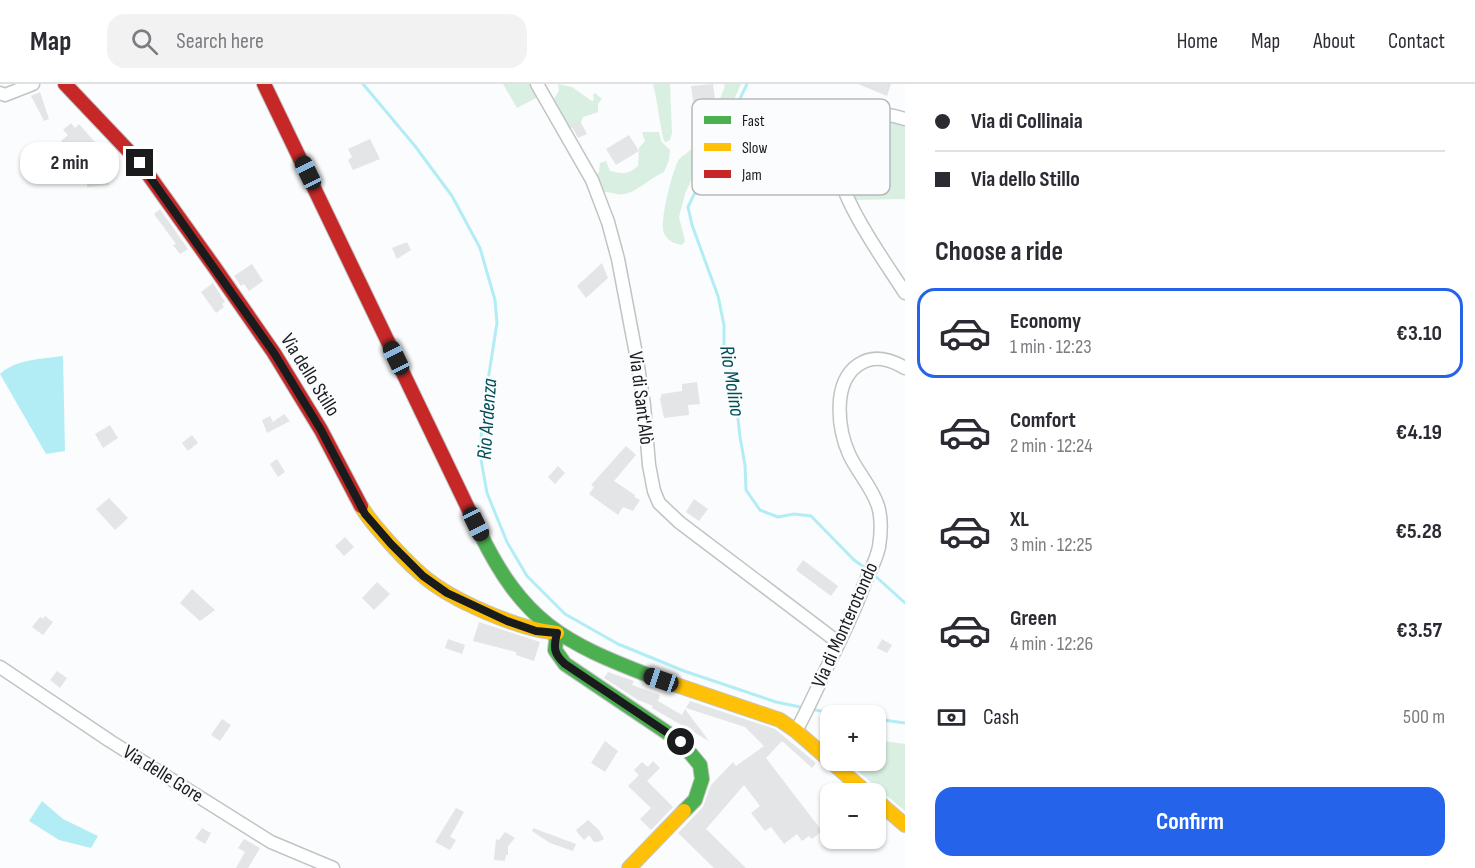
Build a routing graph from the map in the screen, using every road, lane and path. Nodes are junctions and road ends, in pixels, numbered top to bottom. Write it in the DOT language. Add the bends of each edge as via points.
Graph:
graph roads {
  1 [pos="33,84"];
  2 [pos="65,84"];
  3 [pos="264,84"];
  4 [pos="537,84"];
  5 [pos="0,93"];
  6 [pos="890,115"];
  7 [pos="905,119"];
  8 [pos="846,195"];
  9 [pos="905,293"];
  10 [pos="905,368"];
  11 [pos="557,633"];
  12 [pos="839,643"];
  13 [pos="0,667"];
  14 [pos="796,731"];
  15 [pos="855,783"];
  16 [pos="886,809"];
  17 [pos="905,825"];
  18 [pos="333,868"];
  19 [pos="629,868"];
  1 -- 5 [label="street" via="5,95"];
  2 -- 11 [label="street, Via dello Stillo" via="140,163 215,268 321,430 365,514 391,544 423,576 447,593 507,621"];
  3 -- 11 [label="street" via="490,553 519,599"];
  4 -- 12 [label="street, Via di Sant'Alò" via="592,180 608,222 636,354 649,465 659,503"];
  6 -- 7 [label="street"];
  8 -- 9 [label="street"];
  10 -- 12 [label="street, Via di Monterotondo" via="882,358 860,363 846,379 840,403 843,438 849,455 872,491 880,516 874,563"];
  11 -- 14 [label="street" via="573,644 640,672 780,720"];
  11 -- 19 [label="street" via="553,646 557,657 681,742 700,765 702,779 695,800"];
  12 -- 14 [label="street, Via di Monterotondo"];
  13 -- 18 [label="street, Via delle Gore" via="263,837"];
  14 -- 15 [label="street"];
  16 -- 17 [label="street"];
}
